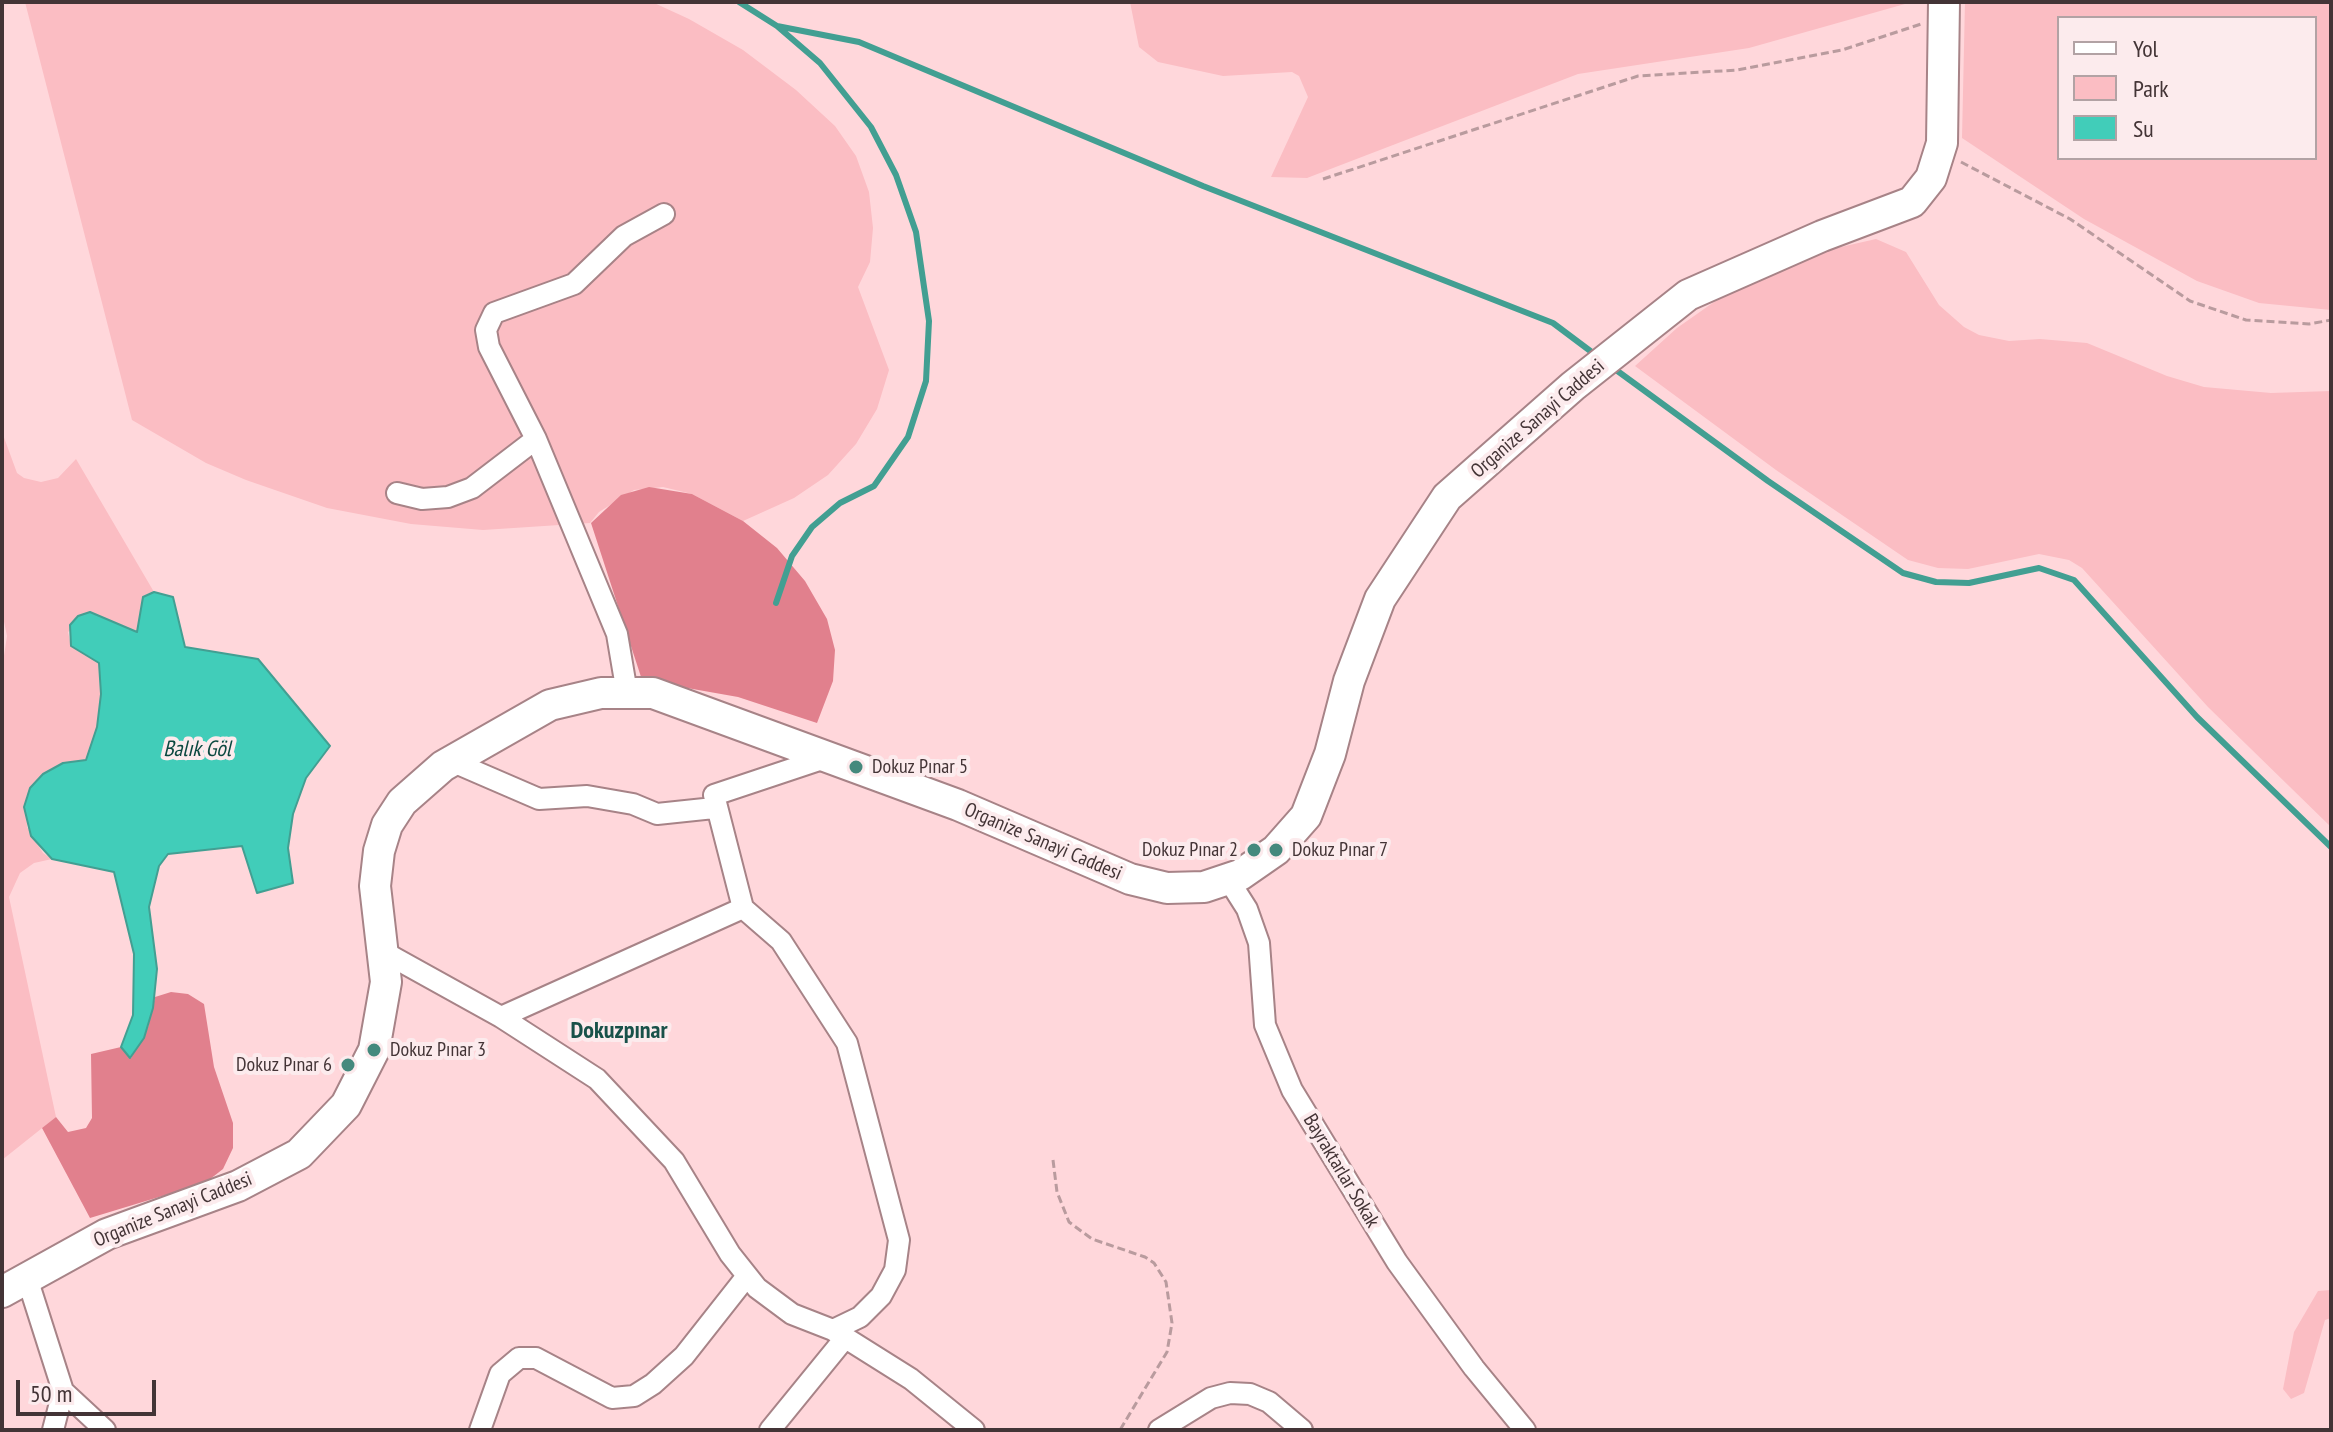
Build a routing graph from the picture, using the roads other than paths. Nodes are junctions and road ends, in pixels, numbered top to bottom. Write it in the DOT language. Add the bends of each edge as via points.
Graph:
graph roads {
  1 [pos="1944,9"];
  2 [pos="664,214"];
  3 [pos="536,439"];
  4 [pos="397,493"];
  5 [pos="627,693"];
  6 [pos="828,757"];
  7 [pos="451,761"];
  8 [pos="714,808"];
  9 [pos="1228,879"];
  10 [pos="743,908"];
  11 [pos="382,951"];
  12 [pos="501,1017"];
  13 [pos="747,1276"];
  14 [pos="14,1285"];
  15 [pos="839,1334"];
  16 [pos="63,1391"];
  17 [pos="53,1430"];
  18 [pos="105,1430"];
  19 [pos="480,1430"];
  20 [pos="770,1430"];
  21 [pos="974,1430"];
  22 [pos="1159,1430"];
  23 [pos="1302,1430"];
  24 [pos="1525,1430"];
  1 -- 9 [label="street, Organize Sanayi Caddesi" via="1940,152 1931,178 1912,202 1688,295 1573,386 1447,497 1380,599 1306,816 1276,850"];
  2 -- 3 [label="street" via="624,236 574,284 494,313 489,321 489,347"];
  3 -- 4 [label="street" via="472,488 435,498"];
  3 -- 5 [label="street" via="617,634"];
  5 -- 6 [label="street, Organize Sanayi Caddesi" via="653,693"];
  5 -- 7 [label="street, Organize Sanayi Caddesi" via="601,693 550,705"];
  6 -- 8 [label="street" via="714,795"];
  6 -- 9 [label="street, Organize Sanayi Caddesi" via="958,805 1130,879 1167,888 1204,887"];
  7 -- 8 [label="street" via="539,799 587,796 657,814"];
  7 -- 11 [label="street, Organize Sanayi Caddesi" via="402,802 387,825 375,886"];
  8 -- 10 [label="street"];
  9 -- 24 [label="street, Bayraktarlar Sokak" via="1247,909 1259,943 1265,1025 1292,1090 1397,1262"];
  10 -- 12 [label="street"];
  10 -- 15 [label="street" via="781,941 847,1043 899,1240 895,1270 881,1296"];
  11 -- 12 [label="street"];
  11 -- 14 [label="street, Organize Sanayi Caddesi" via="386,982 374,1050 346,1105 299,1154 238,1186 107,1234"];
  12 -- 13 [label="street" via="597,1079 674,1161"];
  13 -- 15 [label="street" via="792,1314"];
  13 -- 19 [label="street" via="684,1356 634,1396 612,1398 536,1358 519,1358 500,1374"];
  14 -- 16 [label="street"];
  15 -- 20 [label="street"];
  15 -- 21 [label="street" via="911,1379"];
  16 -- 17 [label="street"];
  16 -- 18 [label="street"];
  22 -- 23 [label="street" via="1211,1398 1230,1393 1269,1402"];
}
